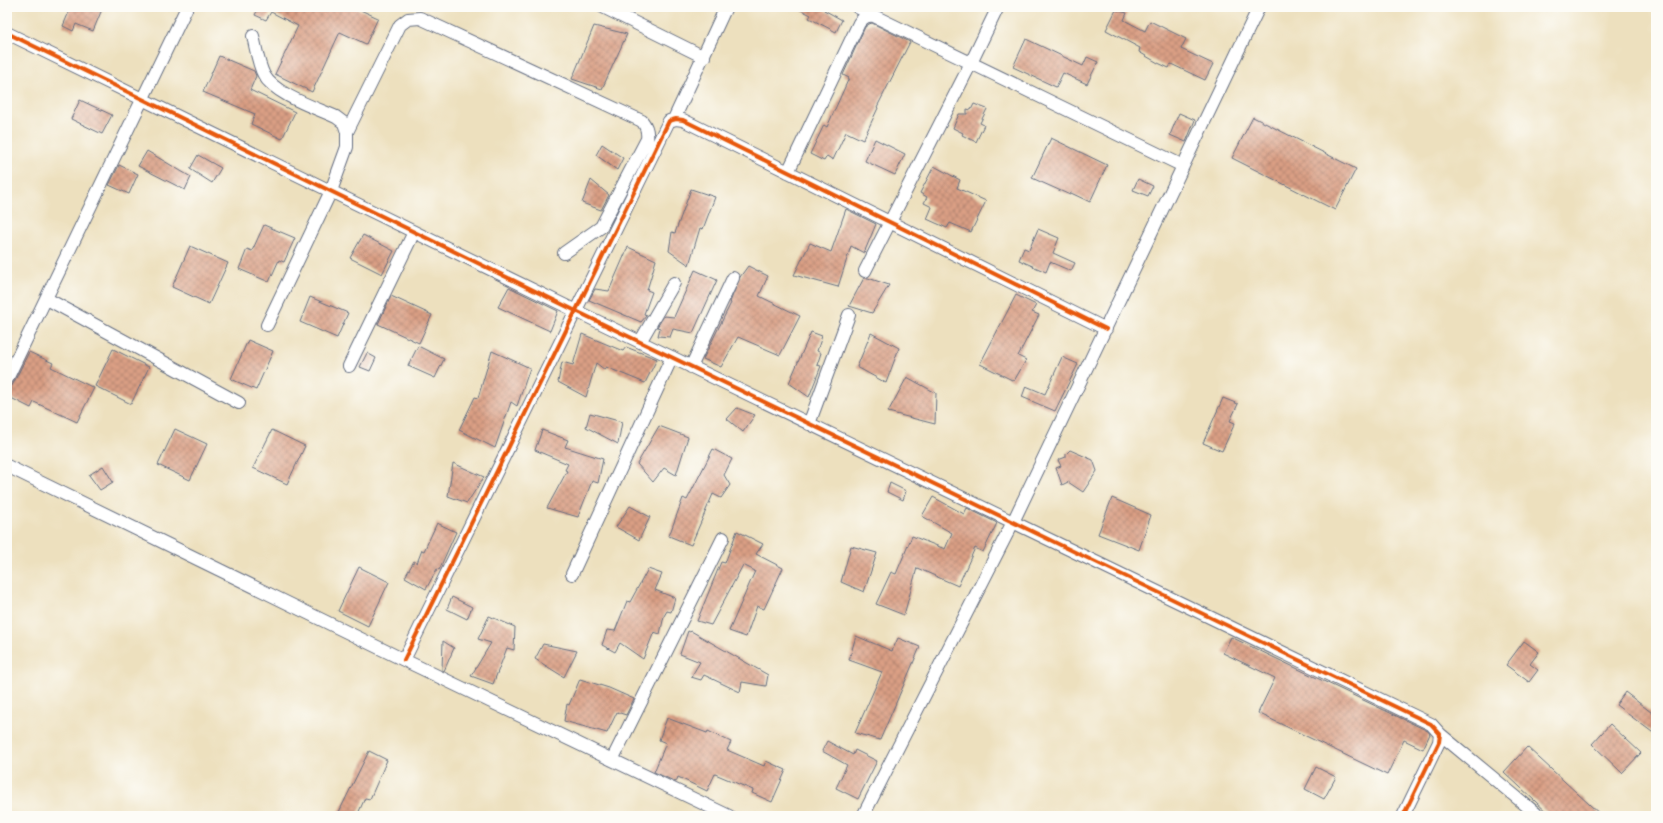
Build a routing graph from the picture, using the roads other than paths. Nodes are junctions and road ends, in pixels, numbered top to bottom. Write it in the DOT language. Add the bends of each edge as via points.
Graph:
graph roads {
  1 [pos="187,7"];
  2 [pos="603,7"];
  3 [pos="726,7"];
  4 [pos="857,7"];
  5 [pos="998,7"];
  6 [pos="1259,7"];
  7 [pos="874,16"];
  8 [pos="7,33"];
  9 [pos="253,36"];
  10 [pos="704,57"];
  11 [pos="972,63"];
  12 [pos="142,99"];
  13 [pos="674,119"];
  14 [pos="347,132"];
  15 [pos="1184,166"];
  16 [pos="788,172"];
  17 [pos="331,191"];
  18 [pos="889,222"];
  19 [pos="414,232"];
  20 [pos="564,253"];
  21 [pos="865,271"];
  22 [pos="733,278"];
  23 [pos="674,283"];
  24 [pos="47,299"];
  25 [pos="576,311"];
  26 [pos="849,315"];
  27 [pos="267,325"];
  28 [pos="1106,329"];
  29 [pos="640,342"];
  30 [pos="672,358"];
  31 [pos="349,366"];
  32 [pos="691,367"];
  33 [pos="7,380"];
  34 [pos="239,403"];
  35 [pos="809,424"];
  36 [pos="7,466"];
  37 [pos="1012,522"];
  38 [pos="723,538"];
  39 [pos="572,574"];
  40 [pos="404,660"];
  41 [pos="1440,734"];
  42 [pos="612,760"];
  43 [pos="729,816"];
  44 [pos="863,816"];
  45 [pos="1403,816"];
  46 [pos="1539,816"];
  1 -- 12 [label="street"];
  2 -- 10 [label="street"];
  3 -- 10 [label="street"];
  4 -- 7 [label="street"];
  5 -- 11 [label="street"];
  6 -- 15 [label="street"];
  7 -- 11 [label="street"];
  7 -- 16 [label="street" via="864,17 859,23"];
  8 -- 12 [label="street"];
  9 -- 14 [label="street" via="268,82 277,90 336,117 344,123"];
  10 -- 13 [label="street"];
  11 -- 15 [label="street"];
  11 -- 18 [label="street"];
  12 -- 17 [label="street"];
  12 -- 24 [label="street"];
  13 -- 16 [label="street" via="683,120"];
  13 -- 25 [label="street" via="664,128"];
  14 -- 17 [label="street" via="347,146"];
  14 -- 20 [label="street" via="400,25 408,19 420,18 642,121 648,132 647,139 601,227"];
  15 -- 28 [label="street"];
  16 -- 18 [label="street"];
  17 -- 19 [label="street"];
  17 -- 27 [label="street"];
  18 -- 21 [label="street"];
  18 -- 28 [label="street"];
  19 -- 25 [label="street"];
  19 -- 31 [label="street"];
  22 -- 32 [label="street"];
  23 -- 29 [label="street"];
  24 -- 33 [label="street"];
  24 -- 34 [label="street"];
  25 -- 29 [label="street"];
  25 -- 40 [label="street"];
  26 -- 35 [label="street"];
  28 -- 37 [label="street"];
  29 -- 30 [label="street"];
  30 -- 32 [label="street"];
  30 -- 39 [label="street"];
  32 -- 35 [label="street"];
  35 -- 37 [label="street"];
  36 -- 40 [label="street"];
  37 -- 41 [label="street" via="1432,724"];
  37 -- 44 [label="street"];
  38 -- 42 [label="street"];
  40 -- 42 [label="street"];
  41 -- 45 [label="street" via="1436,749"];
  41 -- 46 [label="street"];
  42 -- 43 [label="street"];
}
